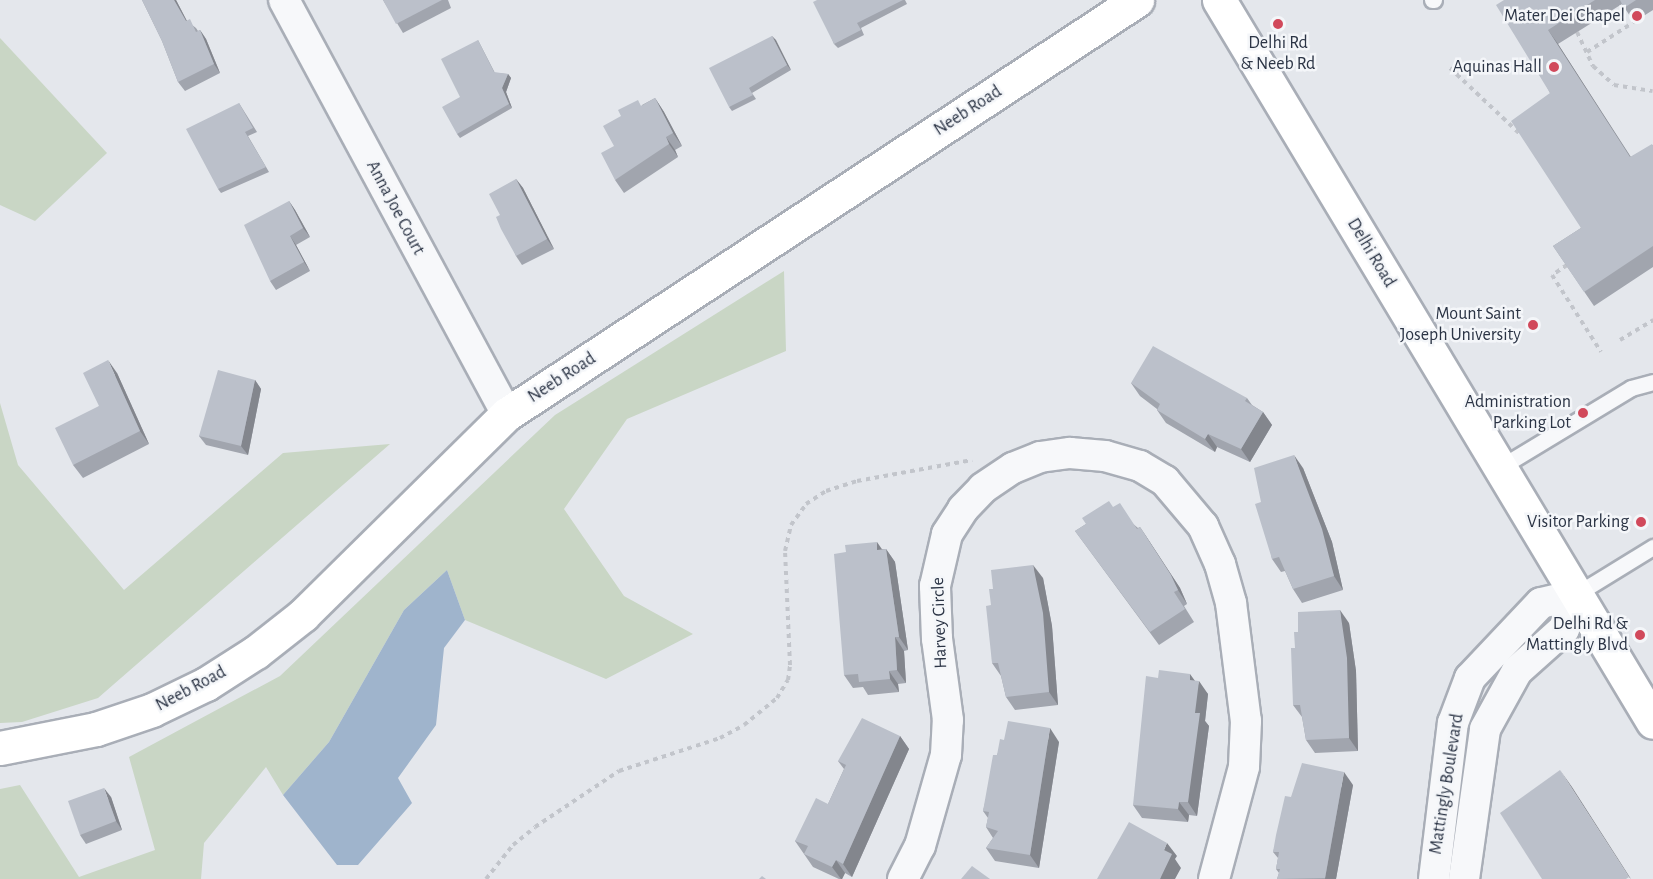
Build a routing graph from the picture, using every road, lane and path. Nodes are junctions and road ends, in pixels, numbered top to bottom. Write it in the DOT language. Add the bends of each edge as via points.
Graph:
graph roads {
  1 [pos="284,0"];
  2 [pos="1137,0"];
  3 [pos="1219,0"];
  4 [pos="1634,22"];
  5 [pos="1577,32"];
  6 [pos="1587,52"];
  7 [pos="1450,68"];
  8 [pos="1653,91"];
  9 [pos="1521,135"];
  10 [pos="1567,266"];
  11 [pos="1653,320"];
  12 [pos="1620,340"];
  13 [pos="1600,352"];
  14 [pos="1653,382"];
  15 [pos="507,414"];
  16 [pos="1499,468"];
  17 [pos="997,479"];
  18 [pos="1653,548"];
  19 [pos="1575,595"];
  20 [pos="1653,722"];
  21 [pos="0,748"];
  22 [pos="486,879"];
  23 [pos="903,879"];
  24 [pos="1214,879"];
  25 [pos="1434,879"];
  26 [pos="1464,879"];
  1 -- 15 [label="street, Anna Joe Court"];
  2 -- 15 [label="street, Neeb Road"];
  3 -- 16 [label="street, Delhi Road"];
  4 -- 6 [label="path"];
  5 -- 6 [label="path"];
  6 -- 8 [label="path" via="1593,66 1614,85"];
  7 -- 9 [label="path"];
  10 -- 13 [label="path" via="1552,276"];
  11 -- 12 [label="path"];
  14 -- 16 [label="lane" via="1631,388"];
  15 -- 21 [label="street, Neeb Road" via="303,615 256,652 206,684 152,710 96,729"];
  16 -- 19 [label="street, Delhi Road"];
  17 -- 22 [label="path" via="980,460 970,460 857,481 826,491 806,504 791,525 785,551 790,665 788,680 777,698 744,725 720,738 620,771 513,845"];
  17 -- 23 [label="street, Harvey Circle" via="963,509 939,556 936,628 948,720 946,755 920,846"];
  17 -- 24 [label="street, Harvey Circle" via="1040,457 1070,453 1105,456 1140,466 1165,481 1203,526 1231,603 1246,721 1244,767"];
  18 -- 19 [label="lane"];
  19 -- 20 [label="street, Delhi Road"];
  19 -- 25 [label="street, Mattingly Boulevard" via="1541,603 1470,678 1453,723"];
  19 -- 26 [label="street, Mattingly Boulevard" via="1564,629 1517,671 1485,729"];
}
